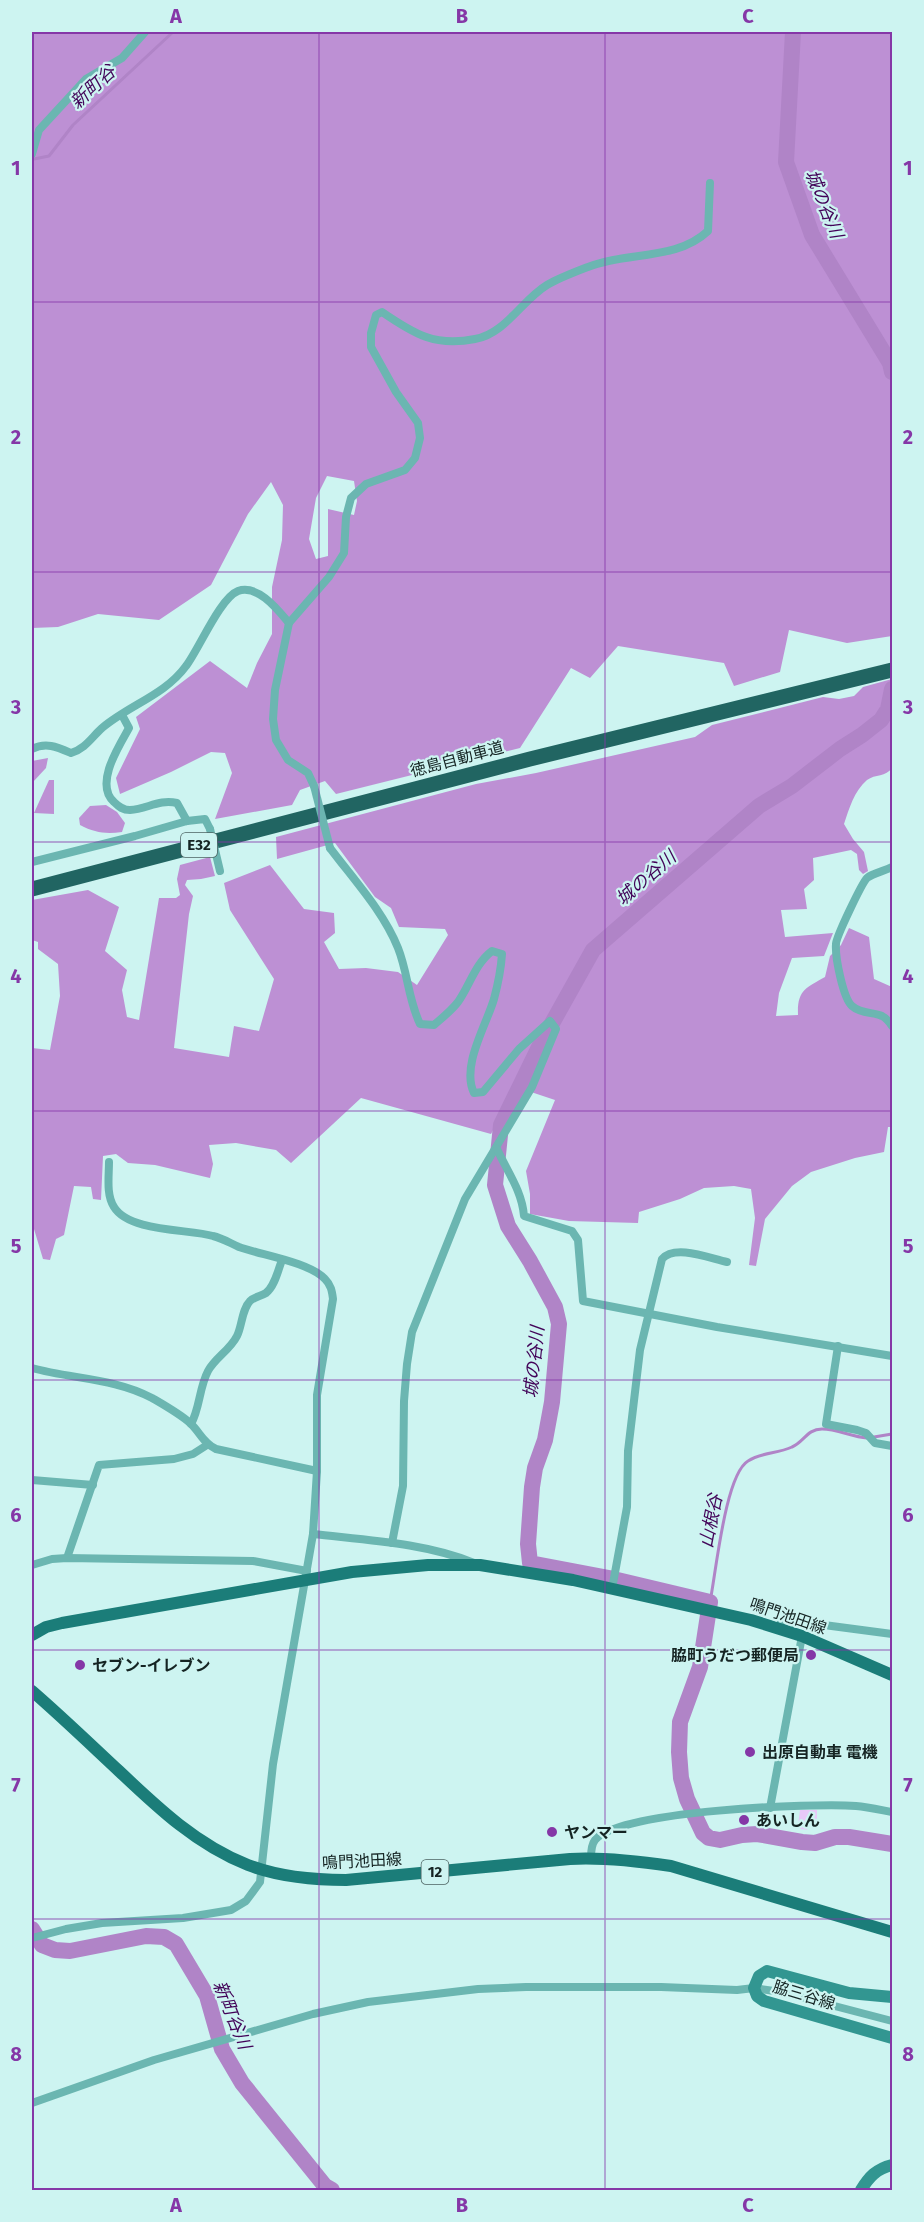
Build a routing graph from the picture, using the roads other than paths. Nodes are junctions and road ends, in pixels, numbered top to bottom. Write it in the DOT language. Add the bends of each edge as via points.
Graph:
graph roads {
  1 [pos="145,32"];
  2 [pos="32,154"];
  3 [pos="710,183"];
  4 [pos="290,623"];
  5 [pos="892,670"];
  6 [pos="122,715"];
  7 [pos="32,749"];
  8 [pos="187,821"];
  9 [pos="32,862"];
  10 [pos="892,867"];
  11 [pos="220,871"];
  12 [pos="32,889"];
  13 [pos="892,1026"];
  14 [pos="496,1149"];
  15 [pos="109,1162"];
  16 [pos="282,1260"];
  17 [pos="727,1262"];
  18 [pos="649,1314"];
  19 [pos="838,1346"];
  20 [pos="892,1356"];
  21 [pos="32,1368"];
  22 [pos="191,1424"];
  23 [pos="207,1444"];
  24 [pos="892,1446"];
  25 [pos="317,1471"];
  26 [pos="32,1480"];
  27 [pos="93,1485"];
  28 [pos="313,1534"];
  29 [pos="392,1543"];
  30 [pos="67,1558"];
  31 [pos="32,1565"];
  32 [pos="480,1565"];
  33 [pos="306,1576"];
  34 [pos="612,1589"];
  35 [pos="780,1628"];
  36 [pos="892,1634"];
  37 [pos="32,1635"];
  38 [pos="802,1636"];
  39 [pos="892,1675"];
  40 [pos="32,1691"];
  41 [pos="770,1808"];
  42 [pos="892,1812"];
  43 [pos="591,1858"];
  44 [pos="262,1869"];
  45 [pos="892,1932"];
  46 [pos="32,1938"];
  47 [pos="754,1988"];
  48 [pos="892,1998"];
  49 [pos="892,2021"];
  50 [pos="892,2038"];
  51 [pos="32,2103"];
  52 [pos="892,2165"];
  53 [pos="861,2190"];
  1 -- 2 [label="street" via="122,58 86,79 39,130"];
  3 -- 4 [label="street" via="708,231 698,241 681,249 591,266 546,286 501,326 477,339 440,342 414,333 382,312 376,315 371,347 418,423 420,438 415,458 405,470 366,484 351,498 344,553"];
  4 -- 6 [label="street" via="263,597 249,590 237,592 226,601 171,683"];
  4 -- 14 [label="street, bridge" via="275,690 276,740 288,760 308,773 330,848 377,909 397,947 420,1024 434,1025 449,1013 482,959 492,951 502,954 502,968 472,1058 474,1093 483,1092 519,1048 550,1021 556,1029 532,1087"];
  5 -- 12 [label="highway, 徳島自動車道 / E32" via="530,759"];
  6 -- 7 [label="street" via="102,728 82,750 71,753 40,745"];
  6 -- 8 [label="street" via="129,728 109,765 110,798 121,808 131,810 165,801 177,803"];
  8 -- 9 [label="street"];
  8 -- 11 [label="street, bridge" via="205,819"];
  10 -- 13 [label="street" via="864,881 836,945 845,996 852,1006 883,1017"];
  14 -- 18 [label="street" via="517,1187 524,1216 572,1231 578,1239 583,1301"];
  14 -- 29 [label="street" via="465,1199 412,1332 404,1401 403,1486"];
  15 -- 16 [label="street" via="110,1196 119,1214 168,1231 214,1236"];
  16 -- 22 [label="street" via="271,1289 251,1300 238,1335 209,1369"];
  16 -- 25 [label="street" via="315,1271 332,1287 317,1395"];
  17 -- 18 [label="street" via="676,1251 666,1253"];
  18 -- 19 [label="street"];
  18 -- 34 [label="street" via="640,1350 628,1451 627,1507"];
  19 -- 20 [label="street"];
  19 -- 24 [label="street" via="826,1424 866,1432 875,1443"];
  21 -- 22 [label="street" via="122,1386 150,1397"];
  22 -- 23 [label="street"];
  23 -- 25 [label="street"];
  23 -- 27 [label="street" via="193,1454 174,1459 99,1465"];
  25 -- 28 [label="street"];
  26 -- 27 [label="street"];
  27 -- 30 [label="street"];
  28 -- 29 [label="street"];
  28 -- 33 [label="street"];
  29 -- 32 [label="street"];
  30 -- 31 [label="street"];
  30 -- 33 [label="street" via="253,1561"];
  32 -- 33 [label="main road, 鳴門池田線" via="428,1565"];
  32 -- 34 [label="main road, 鳴門池田線"];
  33 -- 37 [label="main road, 鳴門池田線" via="62,1623"];
  33 -- 44 [label="street" via="273,1764"];
  34 -- 35 [label="main road, 鳴門池田線"];
  35 -- 36 [label="street" via="781,1622"];
  35 -- 38 [label="main road, 鳴門池田線"];
  38 -- 39 [label="main road, 鳴門池田線"];
  38 -- 41 [label="street"];
  40 -- 44 [label="main road, 鳴門池田線 / 12" via="190,1834"];
  41 -- 42 [label="street" via="855,1806"];
  41 -- 43 [label="street" via="698,1811 609,1831 595,1840"];
  43 -- 44 [label="main road, 鳴門池田線 / 12" via="346,1880 317,1880"];
  43 -- 45 [label="main road, 鳴門池田線 / 12" via="671,1866"];
  44 -- 46 [label="street" via="260,1882 246,1901 231,1910 183,1918 102,1923"];
  47 -- 48 [label="main road, 脇三谷線" via="759,1976 767,1971 849,1993"];
  47 -- 49 [label="street"];
  47 -- 50 [label="main road, 脇三谷線" via="764,2001"];
  47 -- 51 [label="street" via="526,1987 368,2002 200,2046"];
  52 -- 53 [label="main road" via="870,2176"];
}
